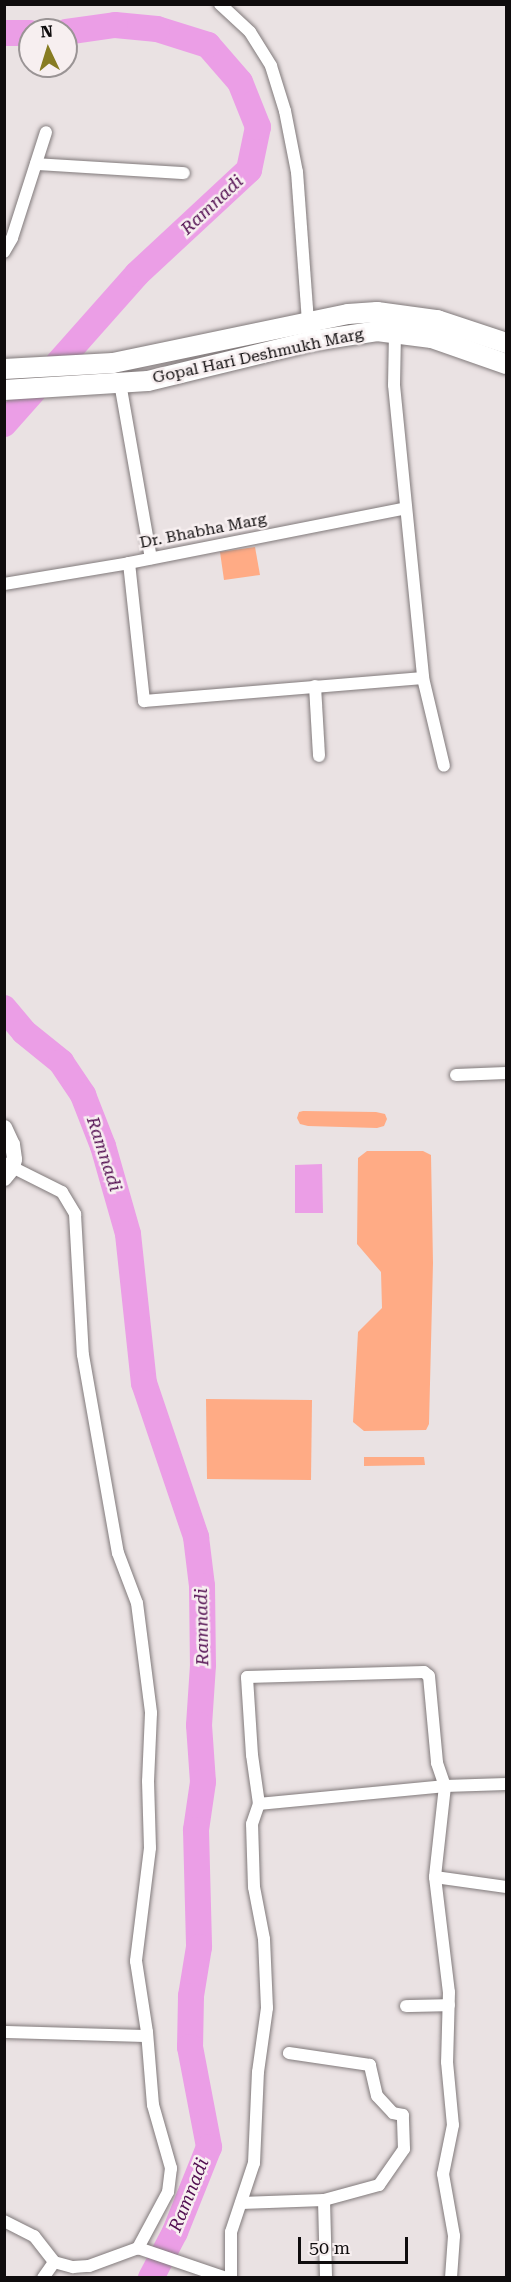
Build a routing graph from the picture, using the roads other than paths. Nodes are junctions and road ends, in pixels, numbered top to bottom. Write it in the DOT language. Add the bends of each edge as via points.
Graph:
graph roads {
  1 [pos="220,4"];
  2 [pos="46,132"];
  3 [pos="36,164"];
  4 [pos="184,172"];
  5 [pos="4,252"];
  6 [pos="308,322"];
  7 [pos="395,333"];
  8 [pos="494,346"];
  9 [pos="507,364"];
  10 [pos="9,369"];
  11 [pos="113,384"];
  12 [pos="5,390"];
  13 [pos="406,508"];
  14 [pos="151,558"];
  15 [pos="129,563"];
  16 [pos="4,584"];
  17 [pos="423,678"];
  18 [pos="315,686"];
  19 [pos="319,756"];
  20 [pos="444,766"];
  21 [pos="507,1073"];
  22 [pos="456,1075"];
  23 [pos="4,1127"];
  24 [pos="7,1170"];
  25 [pos="507,1784"];
  26 [pos="445,1786"];
  27 [pos="259,1804"];
  28 [pos="435,1877"];
  29 [pos="507,1887"];
  30 [pos="449,2005"];
  31 [pos="406,2006"];
  32 [pos="4,2032"];
  33 [pos="147,2036"];
  34 [pos="289,2053"];
  35 [pos="324,2200"];
  36 [pos="241,2203"];
  37 [pos="4,2221"];
  38 [pos="138,2248"];
  39 [pos="54,2262"];
  40 [pos="43,2277"];
  41 [pos="227,2277"];
  42 [pos="326,2277"];
  43 [pos="451,2277"];
  1 -- 6 [label="street" via="250,32 271,66 285,111 297,172"];
  2 -- 3 [label="street"];
  3 -- 4 [label="street"];
  3 -- 5 [label="street"];
  6 -- 8 [label="main road, Gopal Hari Deshmukh Marg" via="348,314 410,314 437,320"];
  6 -- 10 [label="main road, Gopal Hari Deshmukh Marg" via="113,363"];
  7 -- 8 [label="main road, Gopal Hari Deshmukh Marg"];
  7 -- 11 [label="main road, Gopal Hari Deshmukh Marg" via="351,333 148,381"];
  7 -- 13 [label="street" via="394,385"];
  8 -- 9 [label="main road, Gopal Hari Deshmukh Marg"];
  11 -- 12 [label="main road, Gopal Hari Deshmukh Marg"];
  11 -- 14 [label="street"];
  13 -- 14 [label="street, Dr. Bhabha Marg"];
  13 -- 17 [label="street"];
  14 -- 15 [label="street, Dr. Bhabha Marg"];
  15 -- 16 [label="street, Dr. Bhabha Marg"];
  15 -- 18 [label="street" via="144,701"];
  17 -- 18 [label="street"];
  17 -- 20 [label="street"];
  18 -- 19 [label="street"];
  21 -- 22 [label="street"];
  23 -- 24 [label="street" via="12,1144"];
  24 -- 33 [label="street" via="62,1192 75,1214 83,1355 118,1553 137,1603 151,1713 150,1848 136,1962"];
  25 -- 26 [label="street"];
  26 -- 27 [label="street"];
  26 -- 27 [label="street" via="437,1762 429,1676 424,1672 247,1677"];
  26 -- 28 [label="street"];
  27 -- 36 [label="street" via="252,1824 254,1887 264,1939 267,2008 258,2072 254,2163"];
  28 -- 29 [label="street"];
  28 -- 30 [label="street"];
  30 -- 31 [label="street"];
  30 -- 43 [label="street" via="447,2062 453,2125 443,2174 454,2236"];
  32 -- 33 [label="street"];
  33 -- 38 [label="street" via="153,2105 171,2168 168,2192"];
  34 -- 35 [label="street" via="370,2065 377,2096 393,2113 402,2115 404,2149 387,2177 379,2185"];
  35 -- 36 [label="street"];
  35 -- 42 [label="street"];
  36 -- 41 [label="street" via="231,2232"];
  37 -- 39 [label="street" via="34,2236"];
  38 -- 39 [label="street" via="89,2266"];
  38 -- 41 [label="street"];
  39 -- 40 [label="street"];
}
